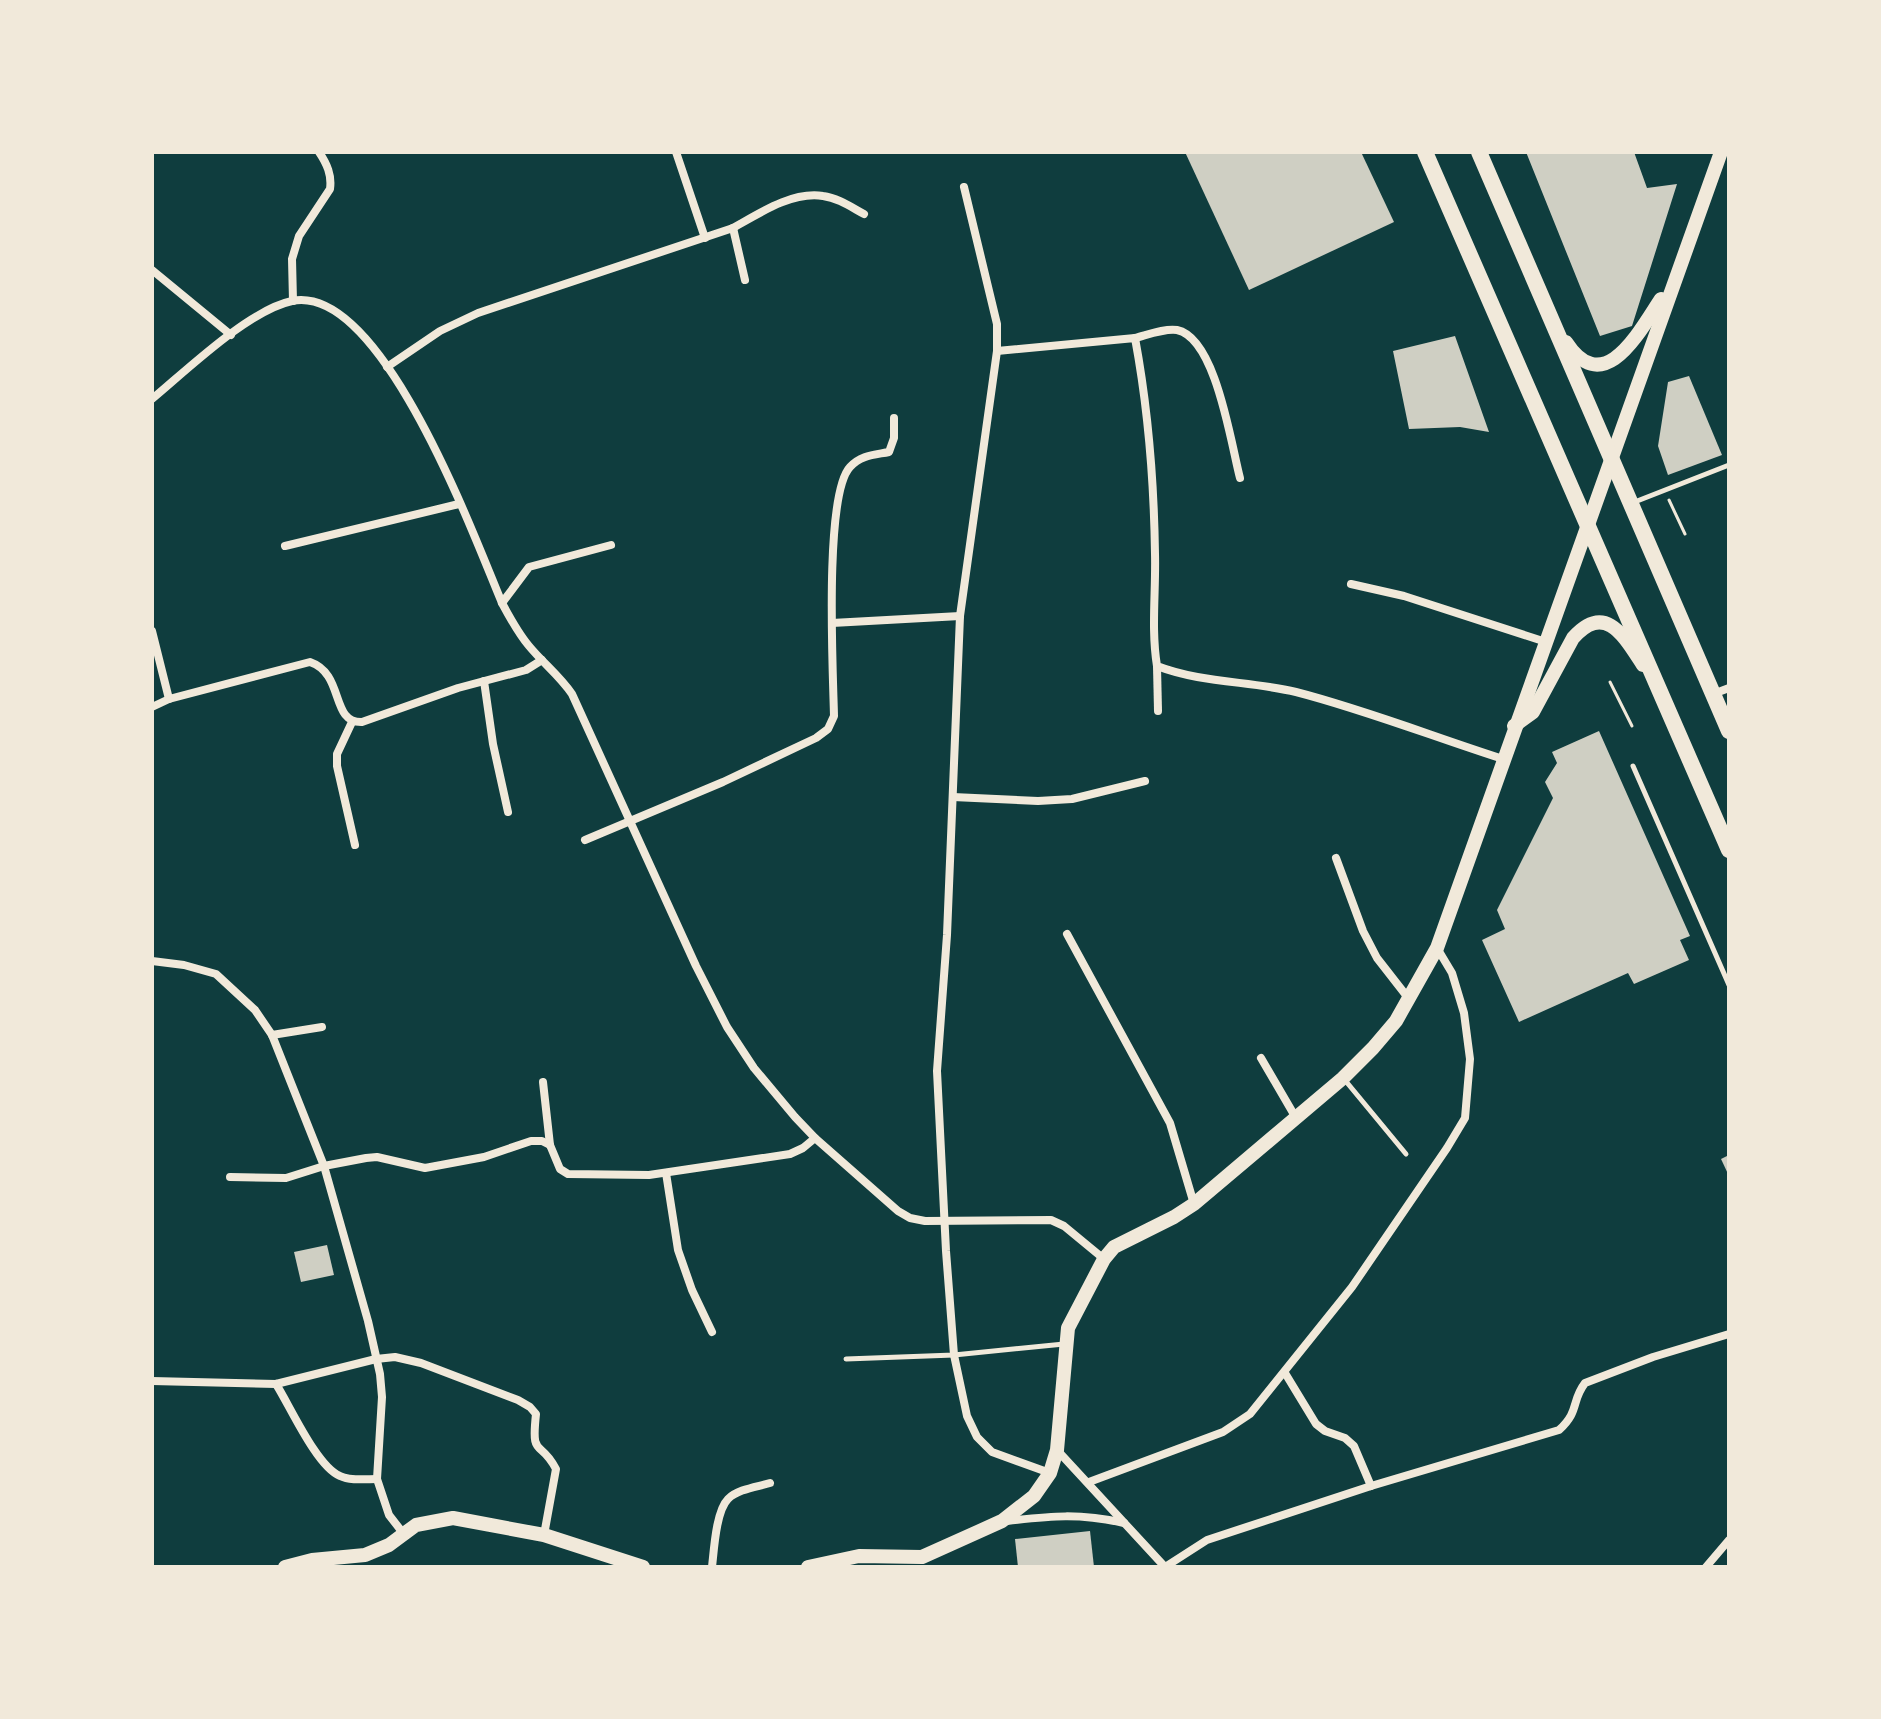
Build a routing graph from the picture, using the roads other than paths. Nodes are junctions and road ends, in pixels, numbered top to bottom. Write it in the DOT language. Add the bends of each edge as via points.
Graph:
graph roads {
  1 [pos="319,152"];
  2 [pos="676,152"];
  3 [pos="1425,152"];
  4 [pos="1479,152"];
  5 [pos="1721,152"];
  6 [pos="964,187"];
  7 [pos="864,214"];
  8 [pos="733,228"];
  9 [pos="705,238"];
  10 [pos="152,270"];
  11 [pos="1674,279"];
  12 [pos="745,280"];
  13 [pos="293,301"];
  14 [pos="1549,315"];
  15 [pos="231,335"];
  16 [pos="1135,338"];
  17 [pos="997,351"];
  18 [pos="387,367"];
  19 [pos="152,399"];
  20 [pos="894,418"];
  21 [pos="1611,456"];
  22 [pos="1729,465"];
  23 [pos="1240,478"];
  24 [pos="1632,503"];
  25 [pos="459,504"];
  26 [pos="1587,524"];
  27 [pos="611,545"];
  28 [pos="285,546"];
  29 [pos="1351,584"];
  30 [pos="502,603"];
  31 [pos="960,616"];
  32 [pos="832,623"];
  33 [pos="152,631"];
  34 [pos="1546,642"];
  35 [pos="542,660"];
  36 [pos="1157,666"];
  37 [pos="484,681"];
  38 [pos="1658,688"];
  39 [pos="1721,691"];
  40 [pos="169,699"];
  41 [pos="152,707"];
  42 [pos="1158,711"];
  43 [pos="352,722"];
  44 [pos="1514,727"];
  45 [pos="1729,731"];
  46 [pos="1503,759"];
  47 [pos="1633,766"];
  48 [pos="1145,781"];
  49 [pos="953,797"];
  50 [pos="508,812"];
  51 [pos="630,819"];
  52 [pos="585,840"];
  53 [pos="355,845"];
  54 [pos="1729,850"];
  55 [pos="1336,858"];
  56 [pos="1067,934"];
  57 [pos="1437,948"];
  58 [pos="152,961"];
  59 [pos="1729,985"];
  60 [pos="1409,999"];
  61 [pos="322,1027"];
  62 [pos="272,1035"];
  63 [pos="1261,1058"];
  64 [pos="1343,1078"];
  65 [pos="543,1082"];
  66 [pos="1296,1118"];
  67 [pos="815,1138"];
  68 [pos="550,1145"];
  69 [pos="1406,1154"];
  70 [pos="324,1166"];
  71 [pos="666,1173"];
  72 [pos="230,1177"];
  73 [pos="1194,1204"];
  74 [pos="944,1221"];
  75 [pos="1104,1259"];
  76 [pos="712,1332"];
  77 [pos="1729,1334"];
  78 [pos="1065,1344"];
  79 [pos="954,1355"];
  80 [pos="376,1359"];
  81 [pos="846,1359"];
  82 [pos="1285,1373"];
  83 [pos="152,1381"];
  84 [pos="276,1384"];
  85 [pos="1057,1450"];
  86 [pos="1050,1473"];
  87 [pos="377,1479"];
  88 [pos="1089,1482"];
  89 [pos="770,1483"];
  90 [pos="1371,1486"];
  91 [pos="1002,1521"];
  92 [pos="1126,1523"];
  93 [pos="403,1533"];
  94 [pos="544,1535"];
  95 [pos="1729,1540"];
  96 [pos="285,1567"];
  97 [pos="643,1567"];
  98 [pos="712,1567"];
  99 [pos="808,1567"];
  100 [pos="1165,1567"];
  101 [pos="1706,1567"];
  1 -- 13 [label="street" via="332,180 299,236 292,259"];
  2 -- 9 [label="street"];
  3 -- 26 [label="main road"];
  4 -- 14 [label="main road"];
  5 -- 11 [label="street"];
  6 -- 17 [label="street" via="997,324"];
  7 -- 8 [label="street" via="820,195 768,208"];
  8 -- 9 [label="street"];
  8 -- 12 [label="street"];
  9 -- 18 [label="street" via="478,313"];
  10 -- 15 [label="street"];
  11 -- 14 [label="street" via="1632,343 1601,365 1574,354"];
  11 -- 21 [label="street"];
  13 -- 15 [label="street"];
  13 -- 18 [label="street" via="313,301 339,312"];
  14 -- 21 [label="main road"];
  15 -- 19 [label="street"];
  16 -- 17 [label="street"];
  16 -- 23 [label="street" via="1175,329 1192,337 1211,365"];
  16 -- 36 [label="street" via="1149,447"];
  17 -- 31 [label="street"];
  18 -- 25 [label="street" via="438,452"];
  20 -- 32 [label="street" via="889,452 864,456 848,469 843,483 834,521"];
  21 -- 24 [label="main road"];
  21 -- 26 [label="street"];
  22 -- 24 [label="lane"];
  24 -- 39 [label="main road"];
  25 -- 28 [label="street"];
  25 -- 30 [label="street"];
  26 -- 34 [label="street"];
  26 -- 38 [label="main road"];
  27 -- 30 [label="street" via="529,567"];
  29 -- 34 [label="street"];
  30 -- 35 [label="street"];
  31 -- 32 [label="street"];
  31 -- 49 [label="street"];
  32 -- 51 [label="street" via="834,716 828,729 723,782"];
  33 -- 40 [label="street"];
  34 -- 44 [label="street"];
  35 -- 37 [label="street"];
  35 -- 51 [label="street" via="572,694"];
  36 -- 42 [label="street"];
  36 -- 46 [label="street" via="1182,676 1298,693"];
  37 -- 43 [label="street"];
  37 -- 50 [label="street"];
  38 -- 44 [label="street" via="1618,630 1602,622 1591,624 1573,638 1533,712"];
  38 -- 54 [label="main road"];
  39 -- 45 [label="main road"];
  40 -- 41 [label="street"];
  40 -- 43 [label="street" via="310,662 330,675 343,714"];
  43 -- 53 [label="street" via="337,766"];
  44 -- 46 [label="street"];
  46 -- 57 [label="street"];
  47 -- 59 [label="lane"];
  48 -- 49 [label="street" via="1072,799"];
  49 -- 74 [label="street" via="937,1071"];
  51 -- 52 [label="street"];
  51 -- 67 [label="street" via="727,1027 754,1068"];
  55 -- 60 [label="street" via="1363,931"];
  56 -- 73 [label="street" via="1170,1123"];
  57 -- 60 [label="street"];
  57 -- 82 [label="street" via="1452,973 1464,1013 1470,1059 1465,1118 1352,1287"];
  58 -- 62 [label="street" via="216,974 255,1010"];
  60 -- 64 [label="street" via="1385,1036"];
  61 -- 62 [label="street"];
  62 -- 70 [label="street"];
  63 -- 66 [label="street"];
  64 -- 66 [label="street"];
  64 -- 69 [label="lane"];
  65 -- 68 [label="street"];
  66 -- 73 [label="street"];
  67 -- 71 [label="street" via="790,1154"];
  67 -- 74 [label="street" via="898,1211 910,1218"];
  68 -- 70 [label="street" via="531,1141 425,1168 377,1157"];
  68 -- 71 [label="street" via="560,1169 568,1174"];
  70 -- 72 [label="street" via="286,1178"];
  70 -- 80 [label="street"];
  71 -- 76 [label="street" via="678,1250"];
  73 -- 75 [label="street" via="1114,1247"];
  74 -- 75 [label="street" via="1051,1220"];
  74 -- 79 [label="street"];
  75 -- 78 [label="street"];
  77 -- 90 [label="street" via="1585,1383 1572,1418 1559,1430"];
  78 -- 79 [label="lane"];
  78 -- 85 [label="street"];
  79 -- 81 [label="lane"];
  79 -- 86 [label="street" via="977,1437 992,1452"];
  80 -- 84 [label="street"];
  80 -- 87 [label="street" via="382,1397"];
  80 -- 94 [label="street" via="421,1363 530,1407 536,1414 536,1448 556,1469"];
  82 -- 88 [label="street" via="1250,1414 1223,1432"];
  82 -- 90 [label="street" via="1316,1424 1354,1446"];
  83 -- 84 [label="street"];
  84 -- 87 [label="street" via="332,1472 342,1478"];
  85 -- 86 [label="street"];
  85 -- 88 [label="street"];
  86 -- 91 [label="street" via="1034,1496"];
  87 -- 93 [label="street" via="389,1515"];
  88 -- 92 [label="street"];
  89 -- 98 [label="street" via="742,1491 721,1509"];
  90 -- 100 [label="street" via="1207,1540"];
  91 -- 92 [label="street" via="1064,1514"];
  91 -- 99 [label="street" via="922,1557 859,1556"];
  92 -- 100 [label="street"];
  93 -- 94 [label="street" via="453,1518"];
  93 -- 96 [label="street" via="378,1551"];
  94 -- 97 [label="street"];
  95 -- 101 [label="street"];
}
